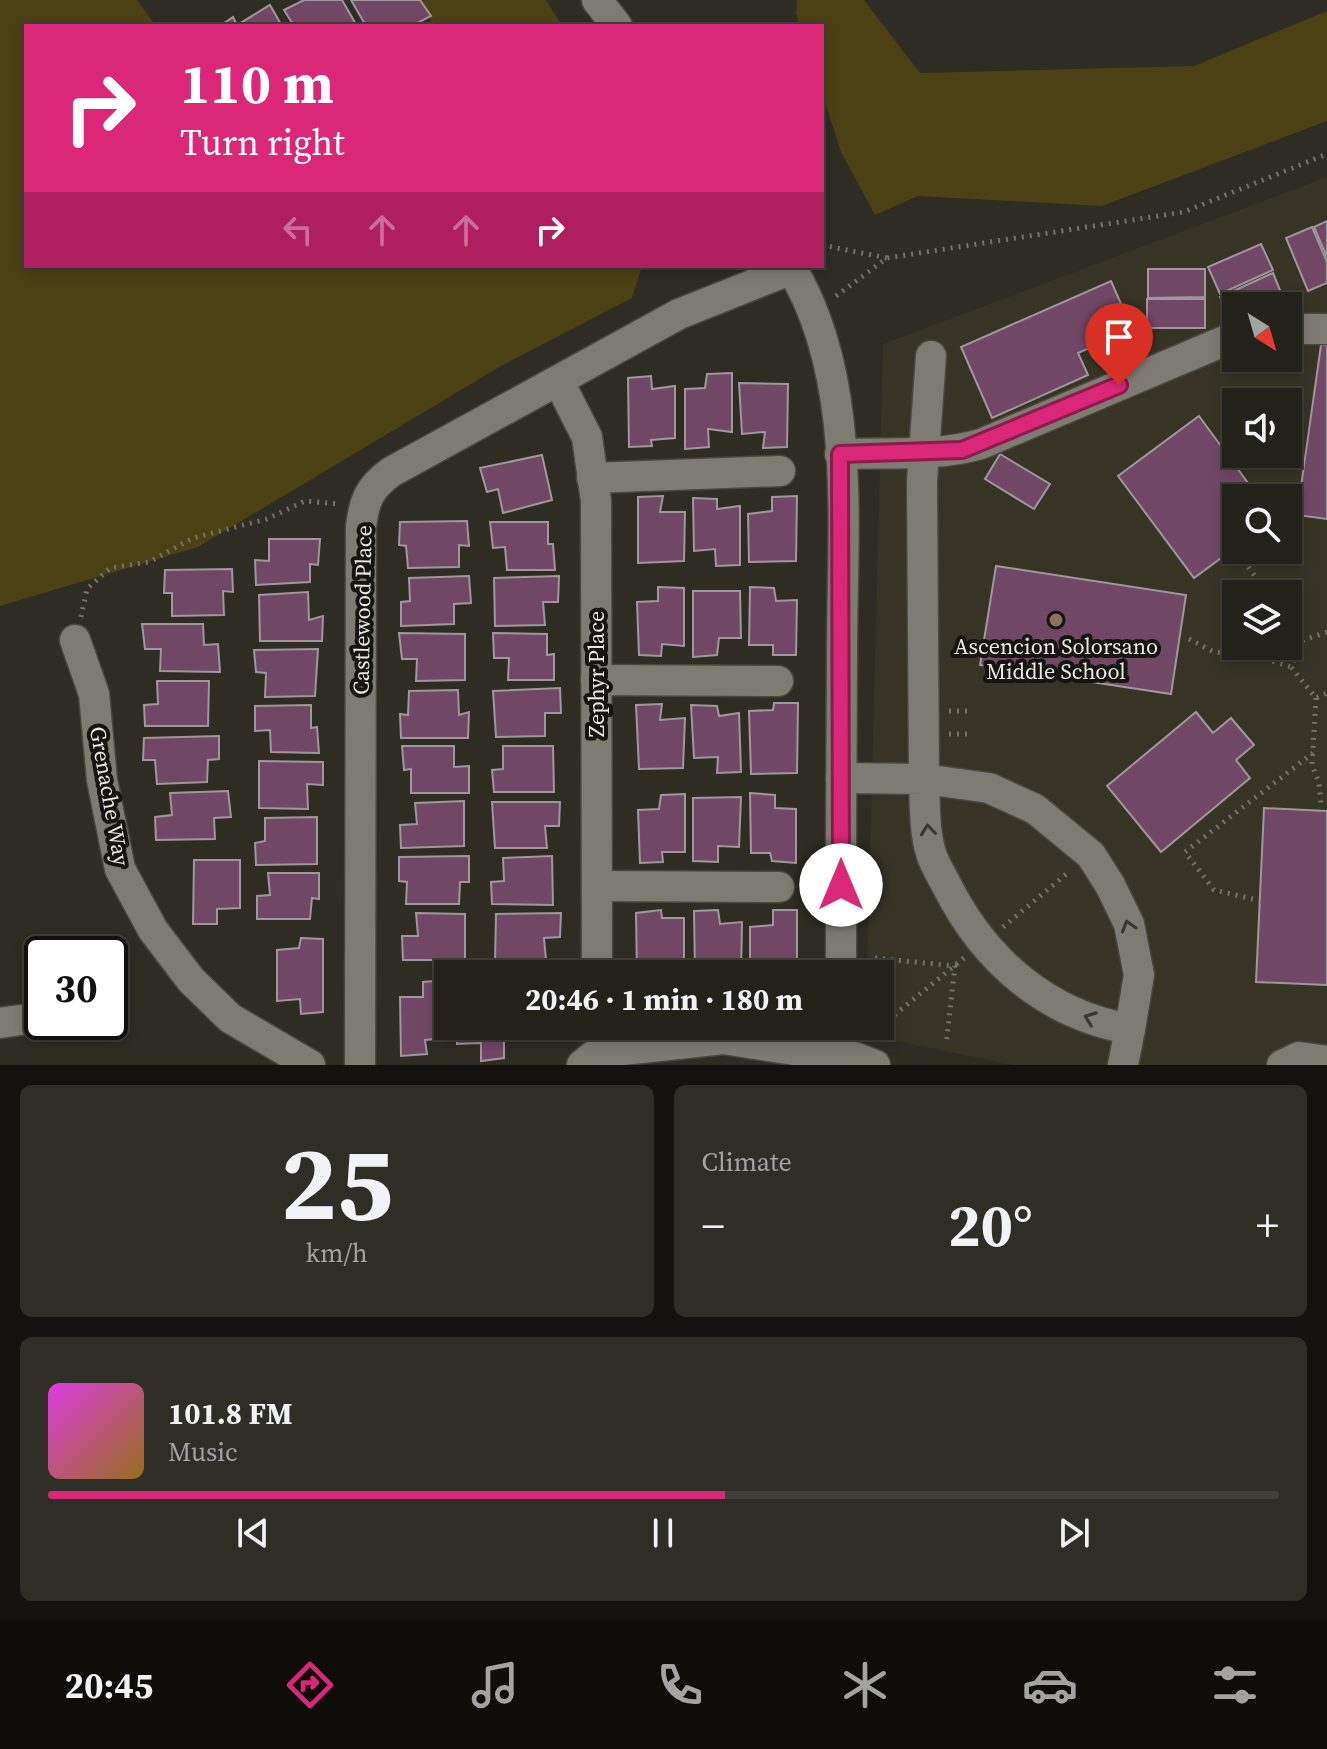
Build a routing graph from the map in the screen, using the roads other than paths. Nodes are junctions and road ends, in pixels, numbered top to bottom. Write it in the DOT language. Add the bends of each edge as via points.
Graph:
graph roads {
  1 [pos="597,0"];
  2 [pos="615,24"];
  3 [pos="791,268"];
  4 [pos="1302,329"];
  5 [pos="1327,329"];
  6 [pos="1222,342"];
  7 [pos="931,356"];
  8 [pos="559,382"];
  9 [pos="922,453"];
  10 [pos="840,454"];
  11 [pos="780,471"];
  12 [pos="592,478"];
  13 [pos="75,640"];
  14 [pos="596,680"];
  15 [pos="778,681"];
  16 [pos="841,778"];
  17 [pos="924,779"];
  18 [pos="597,886"];
  19 [pos="779,887"];
  20 [pos="597,960"];
  21 [pos="841,960"];
  22 [pos="24,1020"];
  23 [pos="0,1023"];
  24 [pos="1130,1029"];
  25 [pos="708,1040"];
  26 [pos="729,1040"];
  27 [pos="837,1040"];
  28 [pos="842,1040"];
  29 [pos="592,1048"];
  30 [pos="1327,1061"];
  31 [pos="310,1065"];
  32 [pos="360,1065"];
  33 [pos="875,1065"];
  34 [pos="1123,1065"];
  35 [pos="1282,1065"];
  1 -- 2 [label="street"];
  3 -- 8 [label="street, Castlewood Place" via="679,314"];
  3 -- 10 [label="street" via="831,370"];
  4 -- 5 [label="street"];
  6 -- 9 [label="street" via="981,444"];
  7 -- 9 [label="street"];
  8 -- 12 [label="street, Zephyr Place" via="587,437"];
  8 -- 32 [label="street, Castlewood Place" via="391,472 374,484 364,501"];
  9 -- 10 [label="street"];
  9 -- 17 [label="street"];
  10 -- 16 [label="street"];
  11 -- 12 [label="street"];
  12 -- 14 [label="street, Zephyr Place"];
  13 -- 31 [label="street, Grenache Way" via="94,694 102,780 120,869 153,930 191,980 230,1018"];
  14 -- 15 [label="street"];
  14 -- 18 [label="street, Zephyr Place"];
  16 -- 17 [label="street"];
  16 -- 21 [label="street"];
  24 -- 17 [label="street, one-way" via="1051,1003 996,960 963,917 931,853"];
  24 -- 17 [label="street, one-way" via="1139,975 1129,924 1091,855 1035,809 989,788"];
  18 -- 19 [label="street"];
  18 -- 20 [label="street, Zephyr Place"];
  22 -- 23 [label="street"];
  24 -- 34 [label="street"];
  25 -- 29 [label="street"];
  26 -- 27 [label="street" via="794,1050"];
  28 -- 33 [label="street"];
  30 -- 35 [label="street" via="1299,1057"];
}
